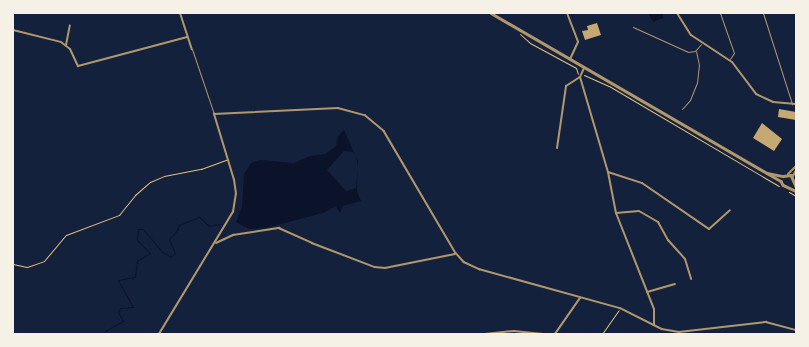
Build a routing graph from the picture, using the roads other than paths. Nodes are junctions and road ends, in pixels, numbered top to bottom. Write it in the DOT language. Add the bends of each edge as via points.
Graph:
graph roads {
  1 [pos="180,13"];
  2 [pos="492,13"];
  3 [pos="566,13"];
  4 [pos="677,13"];
  5 [pos="720,13"];
  6 [pos="763,13"];
  7 [pos="70,25"];
  8 [pos="633,28"];
  9 [pos="13,30"];
  10 [pos="187,37"];
  11 [pos="701,44"];
  12 [pos="66,46"];
  13 [pos="192,48"];
  14 [pos="695,51"];
  15 [pos="570,60"];
  16 [pos="730,60"];
  17 [pos="584,68"];
  18 [pos="581,76"];
  19 [pos="792,104"];
  20 [pos="796,104"];
  21 [pos="682,110"];
  22 [pos="214,114"];
  23 [pos="557,148"];
  24 [pos="796,166"];
  25 [pos="796,170"];
  26 [pos="608,172"];
  27 [pos="767,173"];
  28 [pos="788,174"];
  29 [pos="783,176"];
  30 [pos="792,178"];
  31 [pos="781,181"];
  32 [pos="793,182"];
  33 [pos="789,186"];
  34 [pos="796,186"];
  35 [pos="796,191"];
  36 [pos="730,210"];
  37 [pos="616,213"];
  38 [pos="216,243"];
  39 [pos="456,254"];
  40 [pos="691,279"];
  41 [pos="675,284"];
  42 [pos="647,292"];
  43 [pos="580,298"];
  44 [pos="654,325"];
  45 [pos="796,330"];
  46 [pos="159,334"];
  47 [pos="486,334"];
  48 [pos="543,334"];
  49 [pos="555,334"];
  1 -- 10 [label="street"];
  2 -- 15 [label="street"];
  3 -- 15 [label="street" via="578,42"];
  4 -- 11 [label="street" via="684,27"];
  5 -- 16 [label="lane" via="734,53"];
  6 -- 19 [label="lane"];
  7 -- 12 [label="street"];
  8 -- 14 [label="lane" via="681,50"];
  9 -- 12 [label="street" via="50,38"];
  10 -- 12 [label="street" via="80,66 76,65"];
  10 -- 13 [label="street"];
  11 -- 14 [label="lane"];
  11 -- 16 [label="street"];
  13 -- 22 [label="lane"];
  14 -- 21 [label="lane" via="699,65 697,83 690,100"];
  15 -- 17 [label="street"];
  16 -- 19 [label="street" via="756,94 773,102"];
  17 -- 18 [label="street"];
  17 -- 27 [label="street"];
  18 -- 23 [label="street" via="566,86"];
  18 -- 26 [label="street"];
  19 -- 20 [label="street"];
  22 -- 38 [label="street" via="236,187 234,206"];
  22 -- 39 [label="street" via="338,108 365,114 375,120 392,141"];
  24 -- 28 [label="street"];
  25 -- 30 [label="street"];
  26 -- 36 [label="street" via="642,183 709,230"];
  26 -- 37 [label="street"];
  27 -- 29 [label="street"];
  27 -- 31 [label="street"];
  28 -- 29 [label="street"];
  28 -- 30 [label="street"];
  29 -- 31 [label="street"];
  30 -- 32 [label="street"];
  31 -- 33 [label="street" via="783,185"];
  32 -- 33 [label="street"];
  32 -- 34 [label="street"];
  33 -- 35 [label="street"];
  37 -- 40 [label="street" via="639,211 658,222 668,240 685,259"];
  37 -- 42 [label="street"];
  38 -- 39 [label="street" via="233,235 276,229 287,230 307,241 375,267 385,268"];
  38 -- 46 [label="street"];
  39 -- 43 [label="street" via="479,270"];
  41 -- 42 [label="street"];
  42 -- 44 [label="street" via="654,309"];
  43 -- 44 [label="street" via="620,308"];
  43 -- 49 [label="street"];
  44 -- 45 [label="street" via="679,332 766,322"];
  47 -- 48 [label="street" via="514,331"];
}
